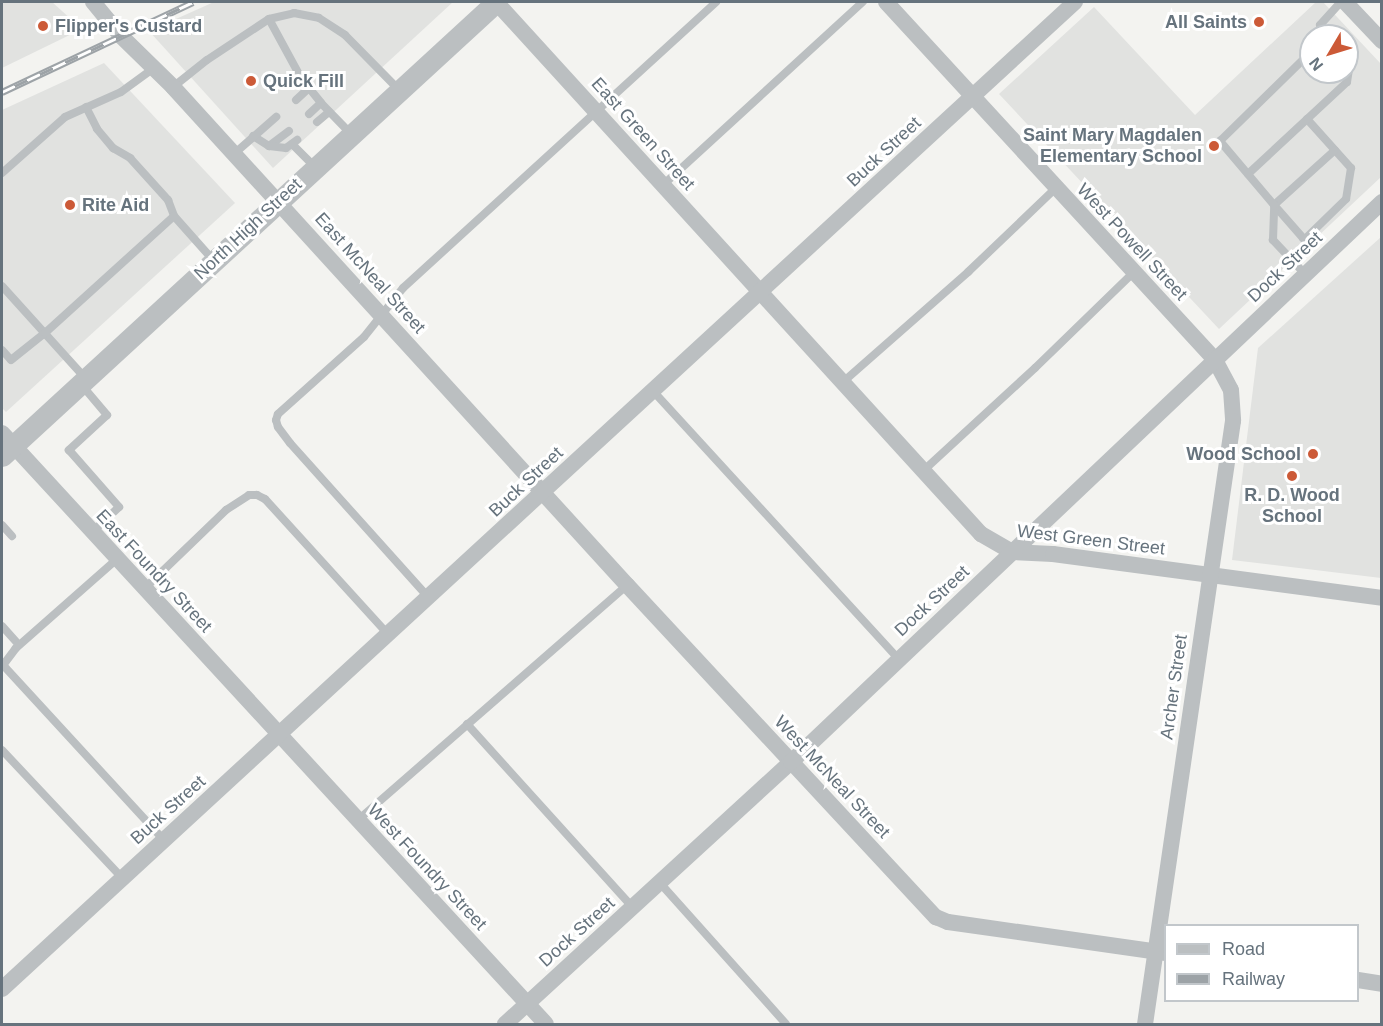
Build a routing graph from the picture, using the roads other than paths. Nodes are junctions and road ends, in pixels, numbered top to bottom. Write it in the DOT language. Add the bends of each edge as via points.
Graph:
graph roads {
  1 [pos="93,2"];
  2 [pos="716,2"];
  3 [pos="863,2"];
  4 [pos="886,2"];
  5 [pos="1075,2"];
  6 [pos="1343,2"];
  7 [pos="491,3"];
  8 [pos="268,19"];
  9 [pos="1321,24"];
  10 [pos="1382,41"];
  11 [pos="1299,63"];
  12 [pos="153,69"];
  13 [pos="1345,84"];
  14 [pos="173,87"];
  15 [pos="309,88"];
  16 [pos="400,90"];
  17 [pos="973,97"];
  18 [pos="296,100"];
  19 [pos="321,103"];
  20 [pos="86,107"];
  21 [pos="329,112"];
  22 [pos="597,112"];
  23 [pos="309,114"];
  24 [pos="276,117"];
  25 [pos="1307,119"];
  26 [pos="317,122"];
  27 [pos="289,131"];
  28 [pos="351,134"];
  29 [pos="254,136"];
  30 [pos="269,146"];
  31 [pos="1335,150"];
  32 [pos="235,153"];
  33 [pos="315,168"];
  34 [pos="2,173"];
  35 [pos="1248,174"];
  36 [pos="663,185"];
  37 [pos="1056,188"];
  38 [pos="278,201"];
  39 [pos="1382,202"];
  40 [pos="1274,205"];
  41 [pos="174,216"];
  42 [pos="214,260"];
  43 [pos="1134,272"];
  44 [pos="1305,274"];
  45 [pos="2,286"];
  46 [pos="761,292"];
  47 [pos="381,314"];
  48 [pos="45,333"];
  49 [pos="2,350"];
  50 [pos="1215,360"];
  51 [pos="83,381"];
  52 [pos="843,382"];
  53 [pos="653,391"];
  54 [pos="5,445"];
  55 [pos="923,471"];
  56 [pos="543,492"];
  57 [pos="2,525"];
  58 [pos="92,532"];
  59 [pos="12,536"];
  60 [pos="1012,552"];
  61 [pos="117,560"];
  62 [pos="1210,574"];
  63 [pos="627,585"];
  64 [pos="144,589"];
  65 [pos="429,598"];
  66 [pos="1382,598"];
  67 [pos="2,626"];
  68 [pos="389,635"];
  69 [pos="19,645"];
  70 [pos="899,659"];
  71 [pos="2,666"];
  72 [pos="467,724"];
  73 [pos="279,735"];
  74 [pos="2,750"];
  75 [pos="791,762"];
  76 [pos="358,820"];
  77 [pos="164,840"];
  78 [pos="122,878"];
  79 [pos="660,883"];
  80 [pos="633,908"];
  81 [pos="1165,924"];
  82 [pos="1164,929"];
  83 [pos="1161,952"];
  84 [pos="1359,980"];
  85 [pos="1382,984"];
  86 [pos="2,988"];
  87 [pos="527,1004"];
  88 [pos="505,1024"];
  89 [pos="546,1024"];
  90 [pos="786,1024"];
  91 [pos="1145,1024"];
  1 -- 12 [label="street, East McNeal Street"];
  2 -- 22 [label="lane"];
  3 -- 36 [label="lane"];
  4 -- 17 [label="street, West Powell Street"];
  5 -- 17 [label="street, Buck Street"];
  6 -- 9 [label="lane"];
  6 -- 10 [label="street"];
  7 -- 16 [label="street, North High Street"];
  7 -- 22 [label="street, East Green Street"];
  8 -- 14 [label="lane"];
  8 -- 15 [label="lane"];
  8 -- 16 [label="lane" via="294,13 319,18 345,35"];
  11 -- 35 [label="lane" via="1222,136 1221,141"];
  12 -- 14 [label="street, East McNeal Street"];
  12 -- 20 [label="lane" via="121,92"];
  13 -- 25 [label="lane"];
  14 -- 32 [label="street, East McNeal Street"];
  15 -- 18 [label="lane"];
  15 -- 19 [label="lane"];
  16 -- 28 [label="street, North High Street"];
  17 -- 37 [label="street, West Powell Street"];
  17 -- 46 [label="street, Buck Street"];
  19 -- 21 [label="lane"];
  19 -- 23 [label="lane"];
  20 -- 34 [label="lane" via="65,117"];
  20 -- 41 [label="lane" via="113,148 130,158 168,200"];
  21 -- 26 [label="lane"];
  21 -- 28 [label="lane"];
  22 -- 36 [label="street, East Green Street"];
  22 -- 47 [label="lane" via="403,288"];
  24 -- 29 [label="lane"];
  25 -- 31 [label="lane"];
  25 -- 35 [label="lane"];
  27 -- 30 [label="lane"];
  28 -- 33 [label="street, North High Street"];
  29 -- 30 [label="lane"];
  29 -- 32 [label="lane"];
  30 -- 33 [label="lane" via="286,148 295,142"];
  31 -- 40 [label="lane"];
  31 -- 40 [label="lane" via="1351,168 1346,199 1306,238"];
  32 -- 38 [label="street, East McNeal Street"];
  33 -- 38 [label="street, North High Street"];
  35 -- 40 [label="lane"];
  36 -- 46 [label="street, East Green Street"];
  37 -- 43 [label="street, West Powell Street"];
  37 -- 52 [label="lane"];
  38 -- 42 [label="street, North High Street"];
  38 -- 47 [label="street, East McNeal Street"];
  39 -- 44 [label="street, Dock Street"];
  40 -- 44 [label="lane" via="1273,240"];
  41 -- 42 [label="lane"];
  41 -- 48 [label="lane"];
  42 -- 51 [label="street, North High Street"];
  43 -- 50 [label="street, West Powell Street"];
  43 -- 55 [label="lane"];
  44 -- 50 [label="street, Dock Street"];
  45 -- 48 [label="lane"];
  46 -- 52 [label="street, West Green Street"];
  46 -- 53 [label="street, Buck Street"];
  47 -- 56 [label="street, East McNeal Street"];
  47 -- 65 [label="lane" via="364,337 276,420 290,443"];
  48 -- 49 [label="lane" via="11,360"];
  48 -- 51 [label="lane"];
  50 -- 60 [label="street, Dock Street"];
  50 -- 62 [label="street, Archer Street" via="1231,390 1233,421"];
  51 -- 54 [label="street, North High Street"];
  51 -- 58 [label="lane" via="107,415 69,450 118,507"];
  52 -- 55 [label="street, West Green Street"];
  53 -- 56 [label="street, Buck Street"];
  53 -- 70 [label="lane"];
  54 -- 58 [label="street, East Foundry Street"];
  55 -- 60 [label="street, West Green Street" via="981,534"];
  56 -- 63 [label="street, West McNeal Street"];
  56 -- 65 [label="street, Buck Street"];
  57 -- 59 [label="lane"];
  58 -- 61 [label="street, East Foundry Street"];
  60 -- 62 [label="street, West Green Street"];
  60 -- 70 [label="street, Dock Street"];
  61 -- 64 [label="street, East Foundry Street"];
  61 -- 69 [label="lane"];
  62 -- 66 [label="street, West Green Street"];
  62 -- 81 [label="street, Archer Street"];
  63 -- 72 [label="lane"];
  63 -- 75 [label="street, West McNeal Street"];
  64 -- 68 [label="lane" via="226,510 249,495 257,495 265,499"];
  64 -- 73 [label="street, East Foundry Street"];
  65 -- 68 [label="street, Buck Street"];
  67 -- 69 [label="lane"];
  68 -- 73 [label="street, Buck Street"];
  69 -- 71 [label="lane"];
  70 -- 75 [label="street, Dock Street"];
  71 -- 77 [label="lane"];
  72 -- 76 [label="lane"];
  72 -- 80 [label="lane"];
  73 -- 76 [label="street, West Foundry Street"];
  73 -- 77 [label="street, Buck Street"];
  74 -- 78 [label="lane"];
  75 -- 79 [label="street, Dock Street"];
  75 -- 83 [label="street, West McNeal Street" via="936,917 948,922"];
  76 -- 87 [label="street, West Foundry Street"];
  77 -- 78 [label="street, Buck Street"];
  78 -- 86 [label="street, Buck Street"];
  79 -- 80 [label="street, Dock Street"];
  79 -- 90 [label="lane"];
  80 -- 87 [label="street, Dock Street"];
  82 -- 83 [label="street, Archer Street"];
  83 -- 91 [label="street, Archer Street"];
  84 -- 85 [label="street"];
  87 -- 88 [label="street, Dock Street"];
  87 -- 89 [label="street, West Foundry Street"];
}
